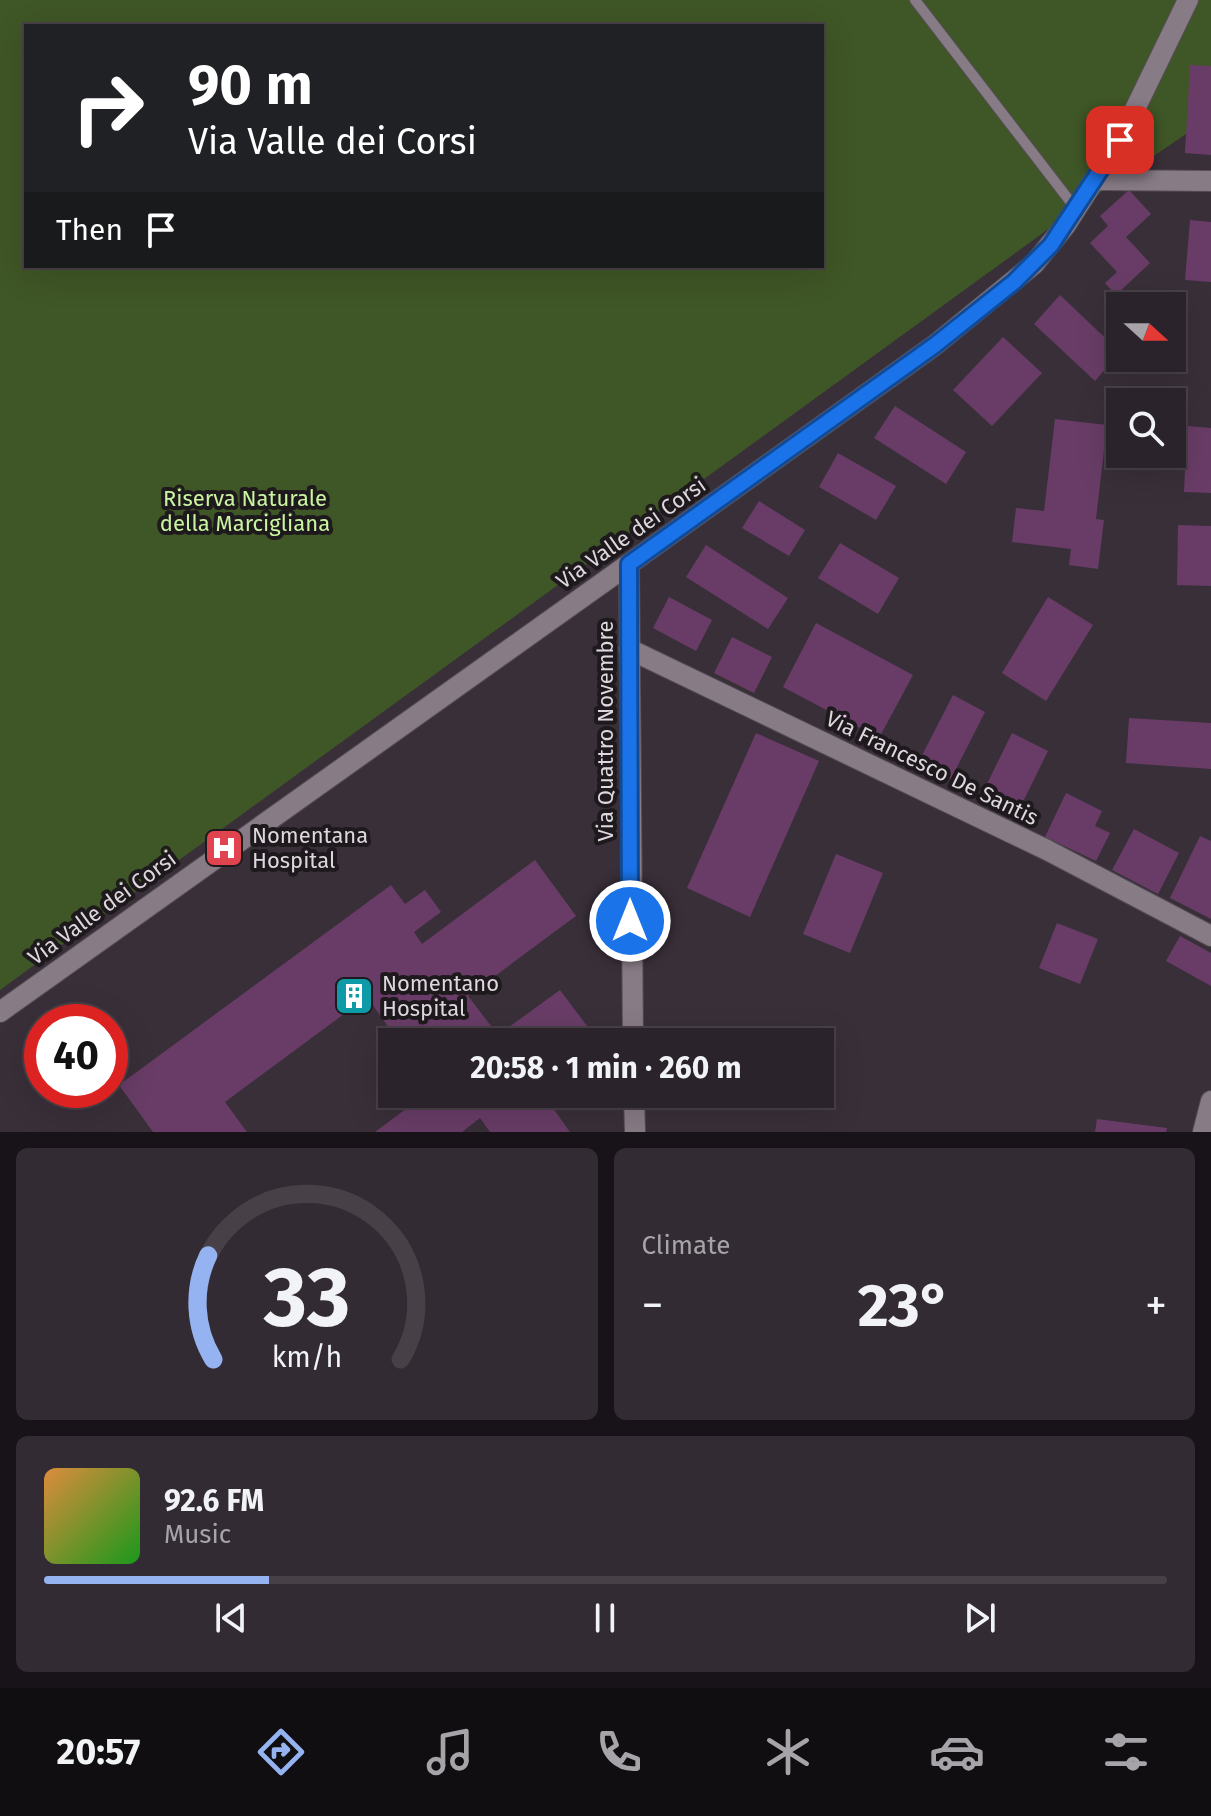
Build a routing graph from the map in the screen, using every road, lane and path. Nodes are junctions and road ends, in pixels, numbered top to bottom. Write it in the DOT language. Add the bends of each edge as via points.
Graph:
graph roads {
  1 [pos="915,0"];
  2 [pos="1188,0"];
  3 [pos="1096,180"];
  4 [pos="1211,181"];
  5 [pos="1076,209"];
  6 [pos="629,564"];
  7 [pos="629,649"];
  8 [pos="1211,936"];
  9 [pos="0,1012"];
  10 [pos="633,1028"];
  11 [pos="1211,1101"];
  12 [pos="634,1108"];
  13 [pos="635,1132"];
  14 [pos="1203,1132"];
  1 -- 5 [label="lane"];
  2 -- 3 [label="street, Via Valle dei Corsi"];
  3 -- 4 [label="street"];
  3 -- 5 [label="street, Via Valle dei Corsi"];
  5 -- 6 [label="street, Via Valle dei Corsi" via="1034,264 947,336"];
  6 -- 7 [label="street, Via Quattro Novembre"];
  6 -- 9 [label="street, Via Valle dei Corsi"];
  7 -- 8 [label="street, Via Francesco De Santis" via="1047,850"];
  7 -- 10 [label="street, Via Quattro Novembre"];
  11 -- 14 [label="street"];
  12 -- 13 [label="street"];
}
